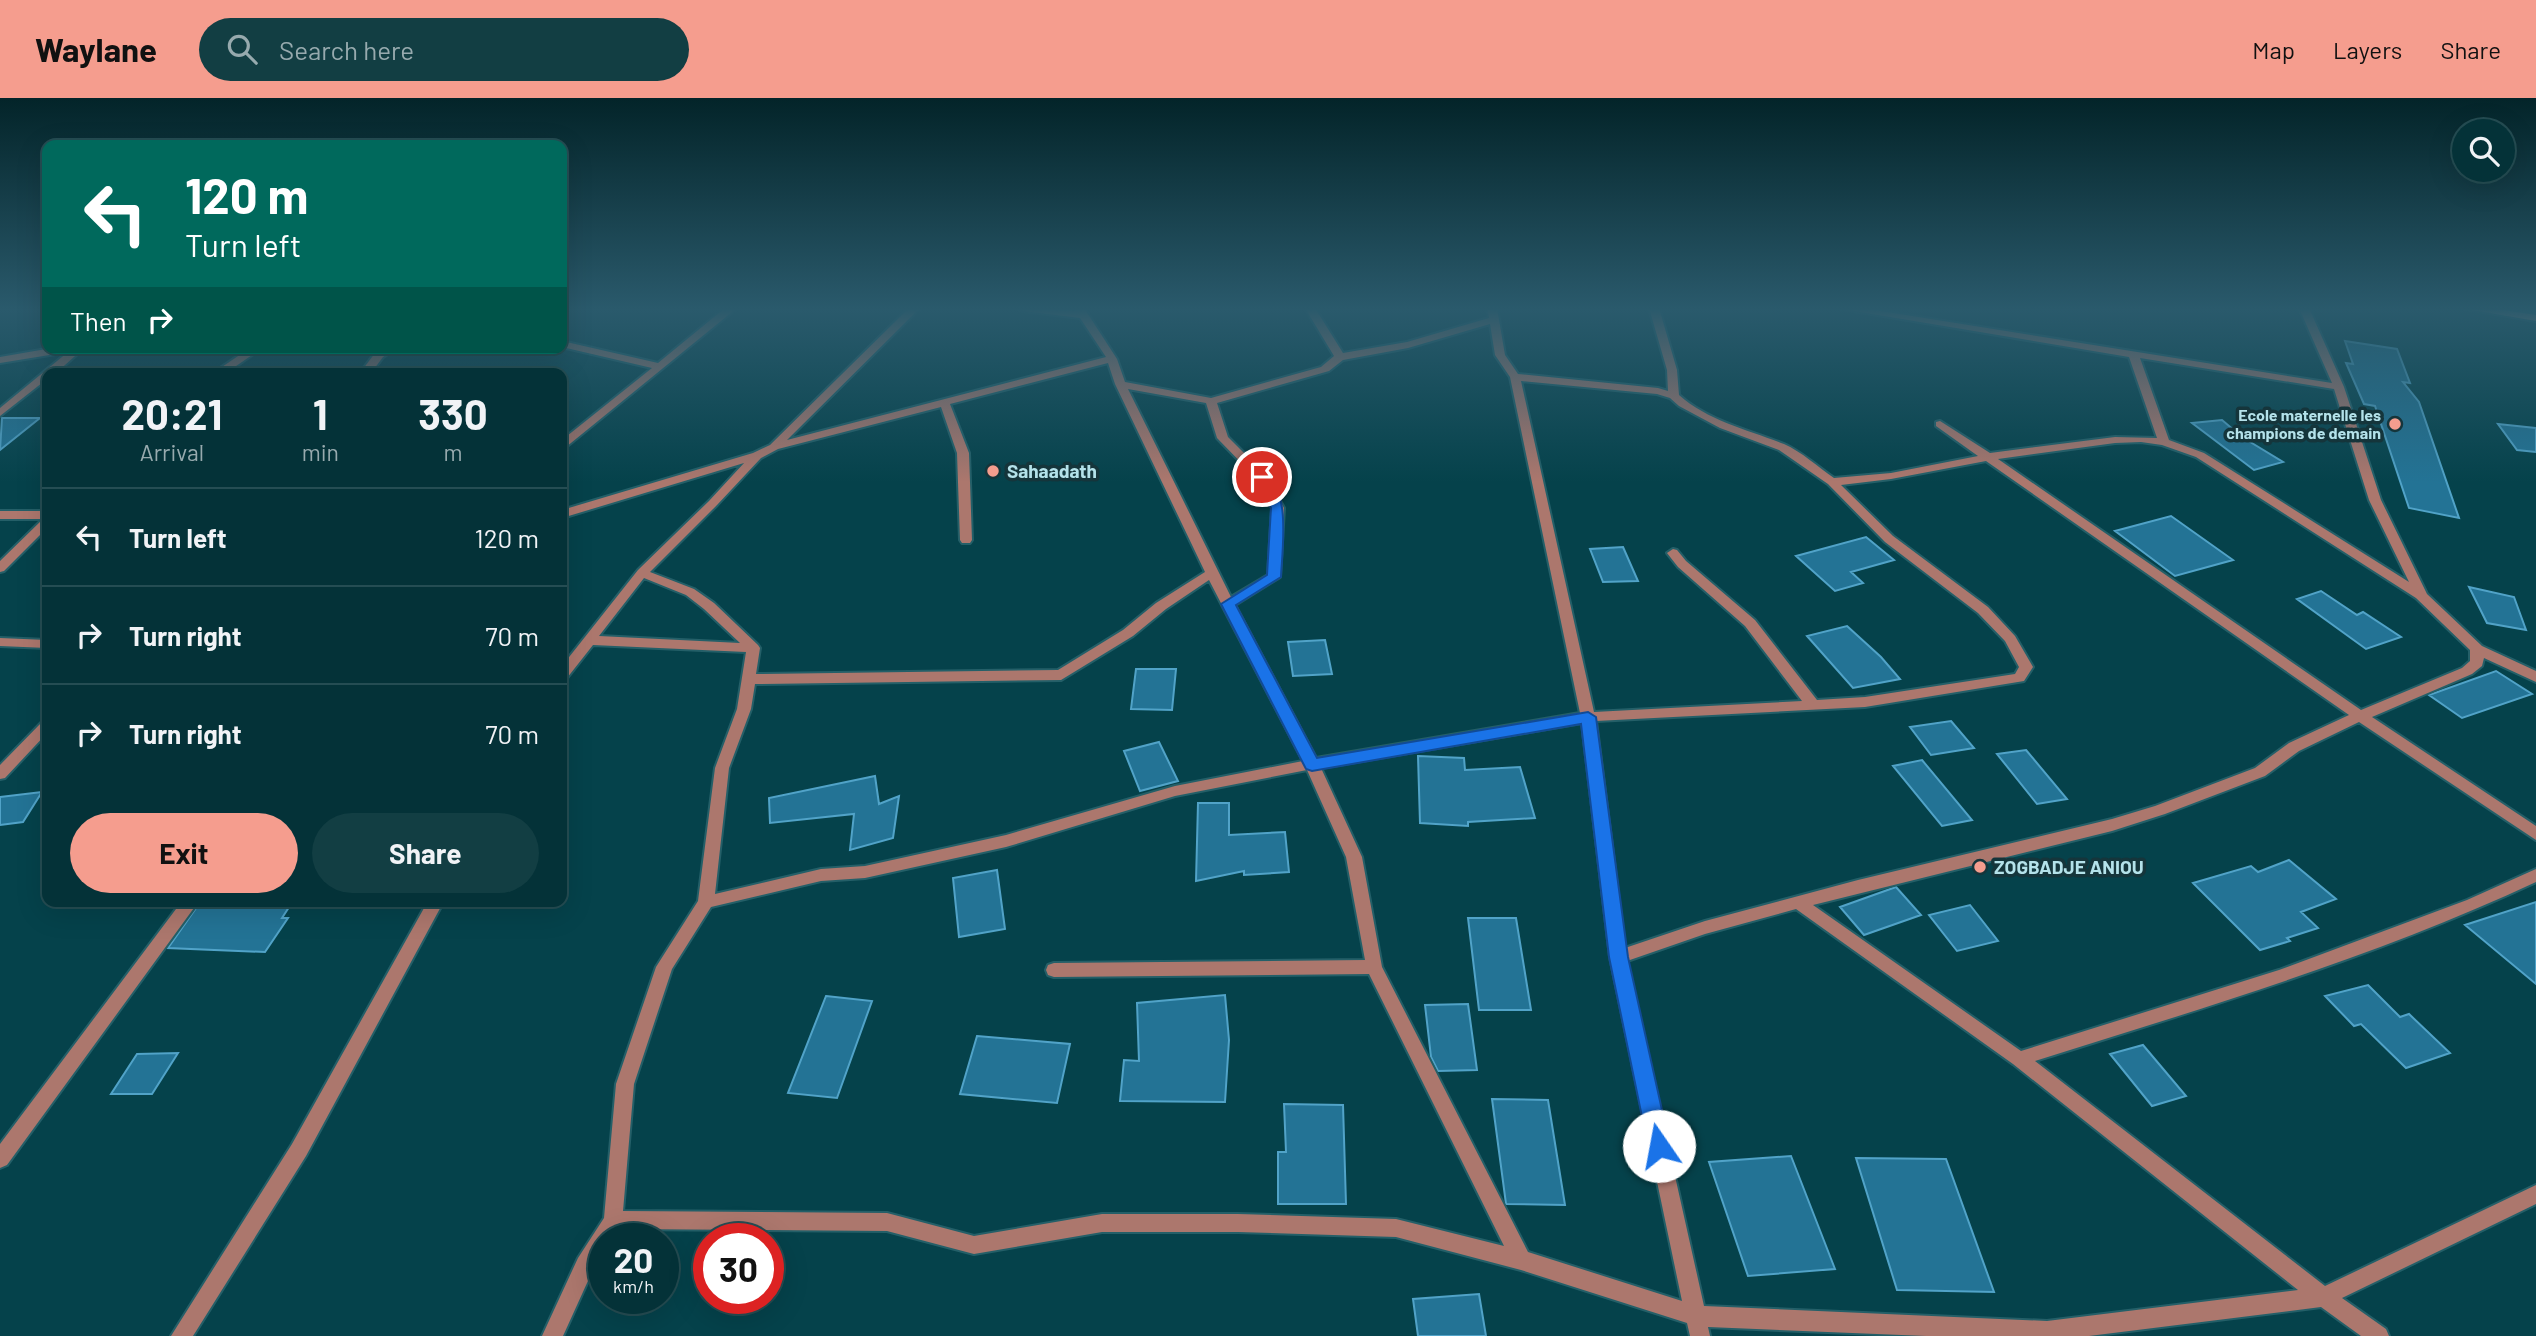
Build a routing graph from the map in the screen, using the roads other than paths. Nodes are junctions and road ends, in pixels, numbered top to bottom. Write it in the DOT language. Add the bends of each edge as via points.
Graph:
graph roads {
  1 [pos="658,366"];
  2 [pos="857,366"];
  3 [pos="1087,366"];
  4 [pos="1114,366"];
  5 [pos="1329,366"];
  6 [pos="1507,366"];
  7 [pos="1671,366"];
  8 [pos="2137,366"];
  9 [pos="2206,366"];
  10 [pos="2329,366"];
  11 [pos="1515,377"];
  12 [pos="42,381"];
  13 [pos="1120,384"];
  14 [pos="2339,387"];
  15 [pos="1674,396"];
  16 [pos="1211,401"];
  17 [pos="945,404"];
  18 [pos="0,413"];
  19 [pos="1940,424"];
  20 [pos="567,441"];
  21 [pos="2164,442"];
  22 [pos="774,447"];
  23 [pos="757,455"];
  24 [pos="1988,457"];
  25 [pos="1832,482"];
  26 [pos="567,512"];
  27 [pos="0,515"];
  28 [pos="42,515"];
  29 [pos="42,527"];
  30 [pos="966,540"];
  31 [pos="1673,553"];
  32 [pos="0,568"];
  33 [pos="642,573"];
  34 [pos="1212,573"];
  35 [pos="2421,595"];
  36 [pos="1228,604"];
  37 [pos="588,640"];
  38 [pos="0,642"];
  39 [pos="42,644"];
  40 [pos="753,648"];
  41 [pos="2477,649"];
  42 [pos="567,667"];
  43 [pos="2536,677"];
  44 [pos="748,679"];
  45 [pos="1813,705"];
  46 [pos="2359,715"];
  47 [pos="1588,717"];
  48 [pos="42,729"];
  49 [pos="1312,765"];
  50 [pos="0,774"];
  51 [pos="2536,834"];
  52 [pos="2536,875"];
  53 [pos="706,902"];
  54 [pos="1799,903"];
  55 [pos="187,907"];
  56 [pos="433,907"];
  57 [pos="1618,957"];
  58 [pos="1374,967"];
  59 [pos="1054,970"];
  60 [pos="2019,1059"];
  61 [pos="0,1159"];
  62 [pos="2536,1194"];
  63 [pos="614,1220"];
  64 [pos="1521,1260"];
  65 [pos="2323,1297"];
  66 [pos="1699,1326"];
  67 [pos="2049,1334"];
  68 [pos="181,1336"];
  69 [pos="552,1336"];
  70 [pos="2379,1336"];
  1 -- 20 [label="street"];
  2 -- 22 [label="street"];
  3 -- 17 [label="street"];
  4 -- 13 [label="street"];
  5 -- 16 [label="street"];
  6 -- 11 [label="street"];
  7 -- 15 [label="street"];
  8 -- 21 [label="street"];
  9 -- 14 [label="street"];
  10 -- 14 [label="street"];
  11 -- 15 [label="street"];
  11 -- 47 [label="street"];
  12 -- 18 [label="street"];
  13 -- 16 [label="street"];
  13 -- 34 [label="street"];
  14 -- 35 [label="street" via="2375,500"];
  15 -- 25 [label="street" via="1724,426 1783,448"];
  16 -- 36 [label="street" via="1223,438 1262,477 1278,508 1274,577"];
  17 -- 22 [label="street"];
  17 -- 30 [label="street" via="963,453"];
  19 -- 24 [label="street"];
  21 -- 24 [label="street" via="2115,440"];
  21 -- 35 [label="street" via="2200,455"];
  22 -- 23 [label="street"];
  23 -- 26 [label="street"];
  23 -- 33 [label="street"];
  24 -- 25 [label="street"];
  24 -- 46 [label="street"];
  25 -- 45 [label="street" via="1889,539 1983,610 2010,639 2026,667 2020,678 1865,702"];
  27 -- 28 [label="street"];
  29 -- 32 [label="street"];
  31 -- 45 [label="street" via="1750,623"];
  33 -- 37 [label="street"];
  33 -- 40 [label="street" via="690,592"];
  34 -- 36 [label="street"];
  34 -- 44 [label="street" via="1061,674"];
  35 -- 41 [label="street"];
  36 -- 49 [label="street"];
  37 -- 40 [label="street"];
  37 -- 42 [label="street"];
  38 -- 39 [label="street"];
  40 -- 44 [label="street"];
  41 -- 43 [label="street"];
  41 -- 46 [label="street" via="2477,663 2467,671"];
  44 -- 53 [label="street" via="744,709 722,768"];
  45 -- 47 [label="street"];
  46 -- 51 [label="street"];
  46 -- 54 [label="street" via="2294,747 2260,772 2160,810"];
  47 -- 49 [label="street"];
  47 -- 57 [label="street"];
  48 -- 50 [label="street"];
  49 -- 53 [label="street" via="1175,791 1006,841 865,872 821,875"];
  49 -- 58 [label="street" via="1354,857"];
  52 -- 60 [label="street" via="2473,904 2282,976"];
  53 -- 63 [label="street" via="664,967 625,1084"];
  54 -- 57 [label="street"];
  54 -- 60 [label="street"];
  55 -- 61 [label="street"];
  56 -- 68 [label="street" via="299,1150"];
  57 -- 66 [label="street"];
  58 -- 59 [label="street"];
  58 -- 64 [label="street"];
  60 -- 65 [label="street"];
  62 -- 65 [label="street"];
  63 -- 64 [label="street" via="887,1222 974,1245 1102,1223 1396,1228"];
  63 -- 69 [label="street" via="585,1265"];
  64 -- 66 [label="street"];
  65 -- 67 [label="street"];
  65 -- 70 [label="street"];
  66 -- 67 [label="street"];
}
